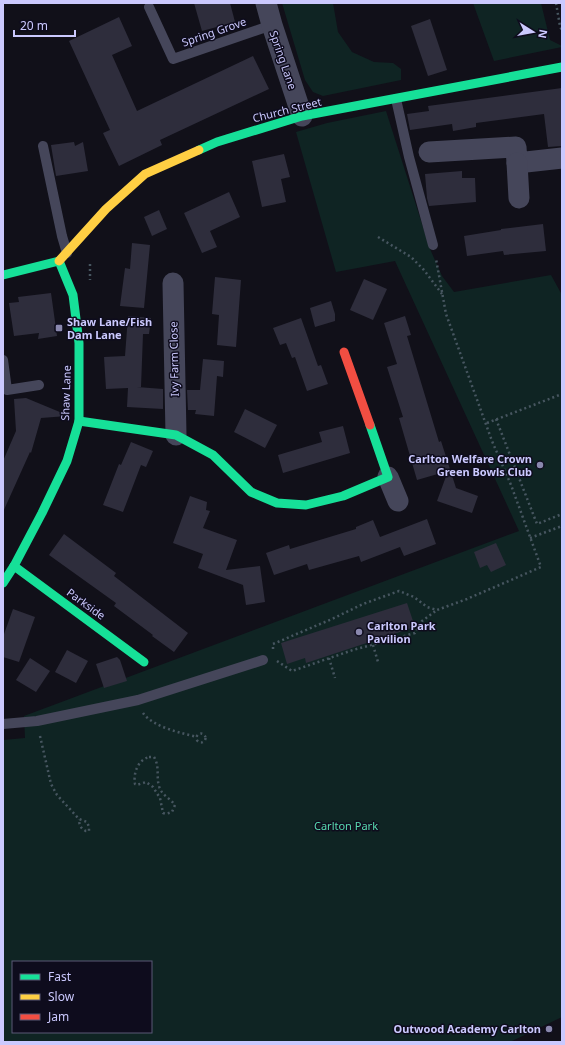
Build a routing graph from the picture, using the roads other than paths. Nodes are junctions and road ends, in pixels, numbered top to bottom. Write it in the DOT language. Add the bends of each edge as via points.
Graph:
graph roads {
  1 [pos="266,3"];
  2 [pos="149,7"];
  3 [pos="272,25"];
  4 [pos="562,67"];
  5 [pos="396,99"];
  6 [pos="302,116"];
  7 [pos="43,146"];
  8 [pos="429,152"];
  9 [pos="562,158"];
  10 [pos="517,163"];
  11 [pos="519,198"];
  12 [pos="433,245"];
  13 [pos="67,253"];
  14 [pos="59,261"];
  15 [pos="3,275"];
  16 [pos="173,283"];
  17 [pos="344,352"];
  18 [pos="3,360"];
  19 [pos="39,385"];
  20 [pos="79,421"];
  21 [pos="176,435"];
  22 [pos="388,477"];
  23 [pos="398,500"];
  24 [pos="14,566"];
  25 [pos="3,583"];
  26 [pos="263,660"];
  27 [pos="144,662"];
  28 [pos="3,724"];
  1 -- 3 [label="street, Spring Lane"];
  2 -- 3 [label="lane, Spring Grove" via="173,59"];
  3 -- 6 [label="street, Spring Lane"];
  4 -- 5 [label="street, Church Street"];
  5 -- 6 [label="street, Church Street"];
  5 -- 12 [label="lane"];
  6 -- 13 [label="street, Church Street" via="217,142 145,174 106,209"];
  7 -- 13 [label="lane"];
  8 -- 10 [label="street" via="516,147"];
  9 -- 10 [label="street"];
  10 -- 11 [label="street"];
  13 -- 14 [label="street, Church Street"];
  14 -- 15 [label="street"];
  14 -- 20 [label="street, Shaw Lane" via="73,295 79,343"];
  16 -- 21 [label="street, Ivy Farm Close"];
  17 -- 22 [label="street"];
  18 -- 19 [label="lane" via="7,390"];
  20 -- 21 [label="street"];
  20 -- 24 [label="street, Shaw Lane" via="67,461"];
  21 -- 22 [label="street" via="212,455 250,492 277,503 306,505 343,496"];
  22 -- 23 [label="street"];
  24 -- 25 [label="street, Shaw Lane"];
  24 -- 27 [label="street, Parkside"];
  26 -- 28 [label="lane" via="138,700 37,722"];
}
